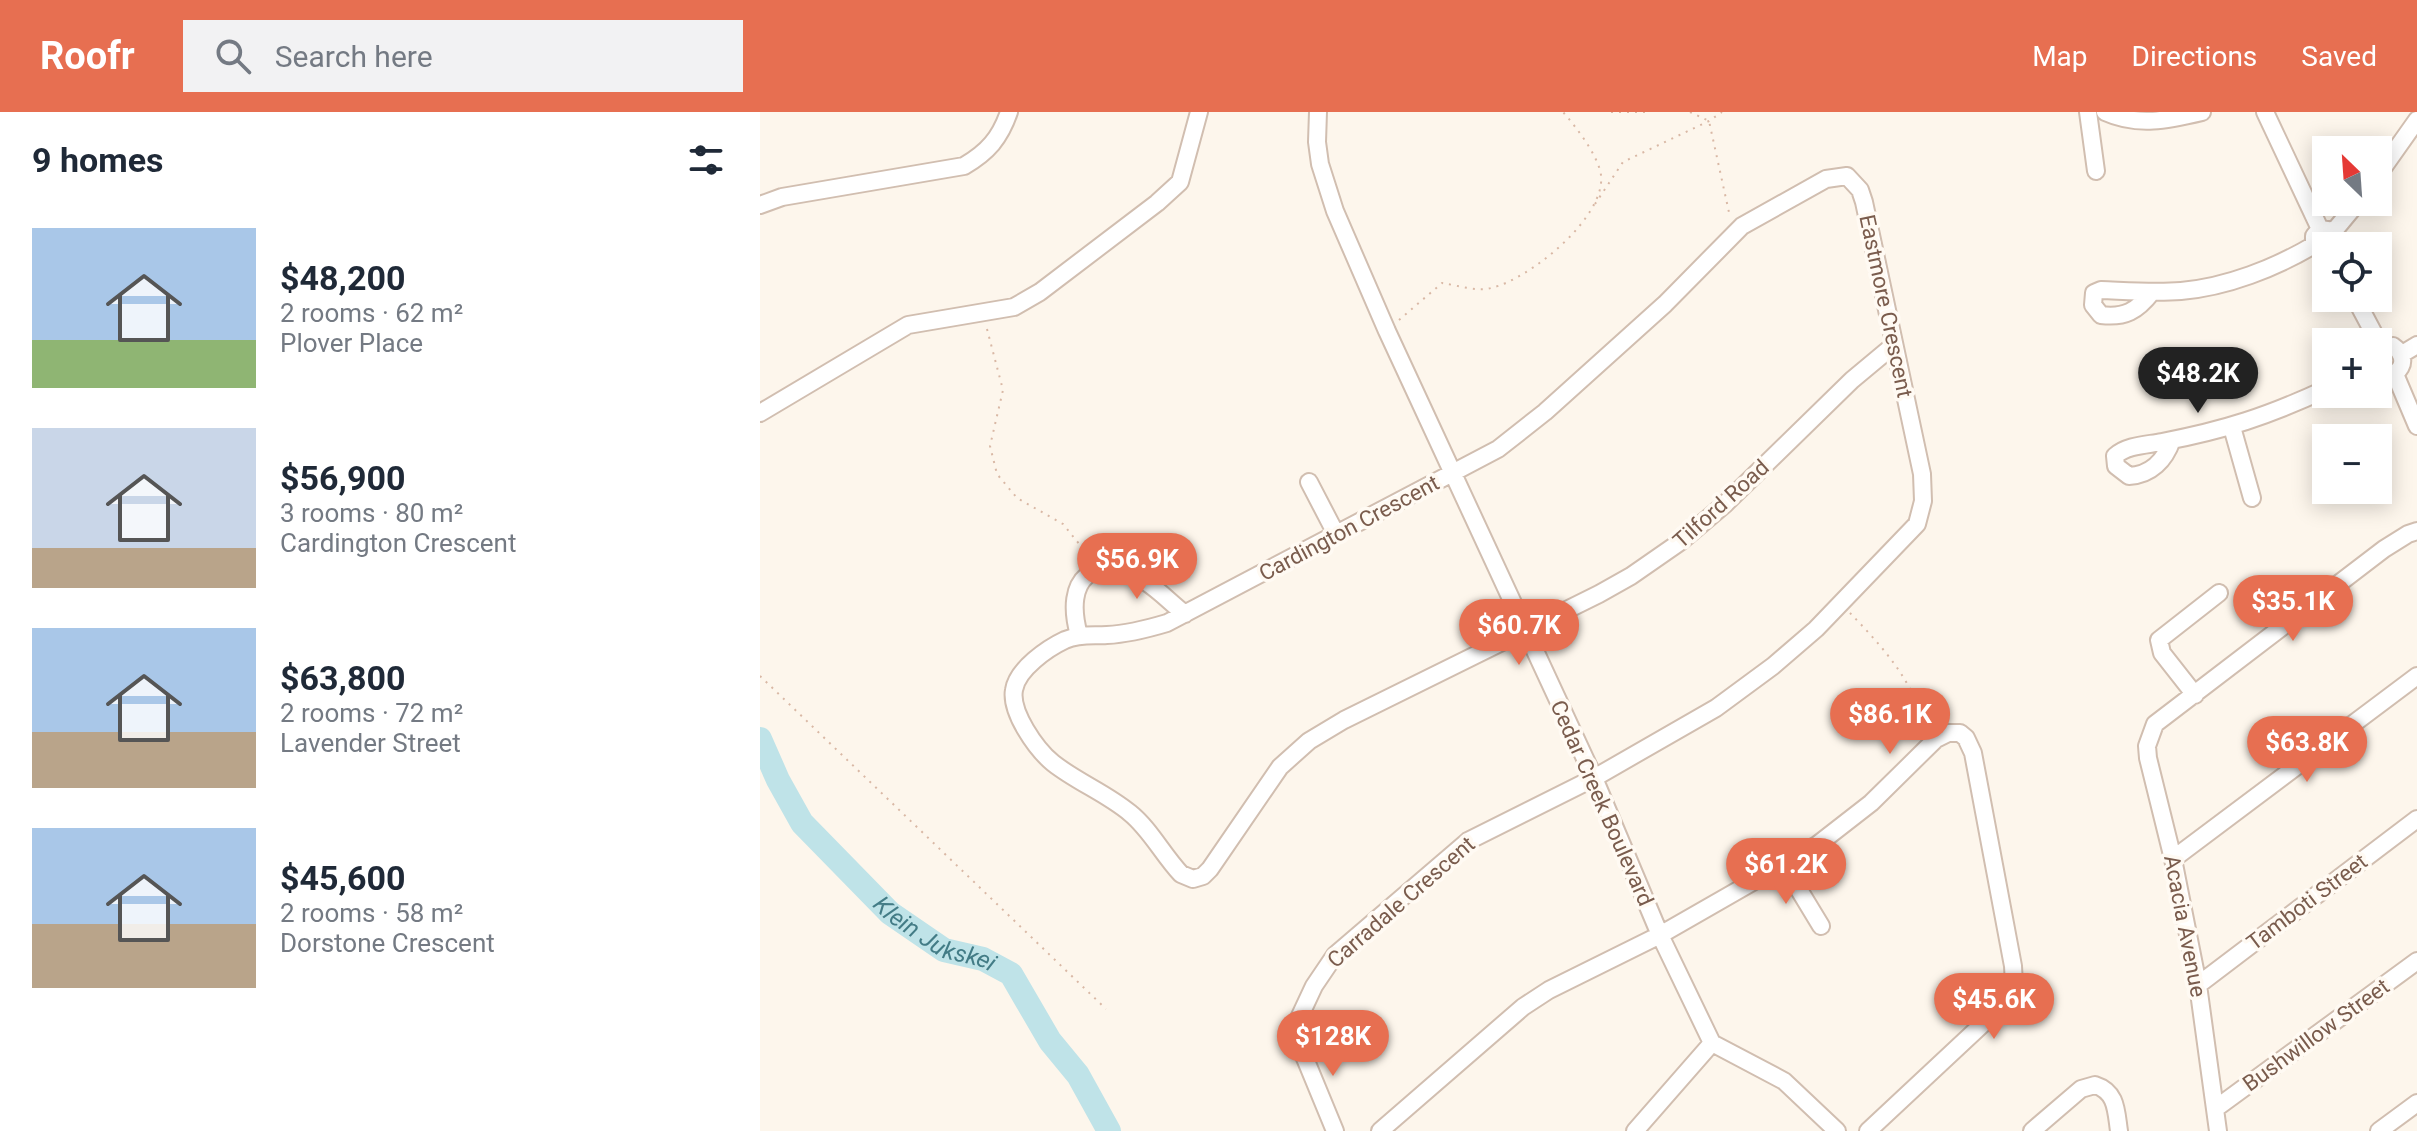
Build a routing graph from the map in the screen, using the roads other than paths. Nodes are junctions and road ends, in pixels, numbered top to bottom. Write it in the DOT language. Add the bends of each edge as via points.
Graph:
graph roads {
  1 [pos="1009,112"];
  2 [pos="1199,112"];
  3 [pos="2088,112"];
  4 [pos="2105,112"];
  5 [pos="2202,112"];
  6 [pos="2265,112"];
  7 [pos="1319,114"];
  8 [pos="2417,120"];
  9 [pos="2392,155"];
  10 [pos="2096,171"];
  11 [pos="761,203"];
  12 [pos="2346,216"];
  13 [pos="2322,232"];
  14 [pos="2333,232"];
  15 [pos="2312,247"];
  16 [pos="2152,292"];
  17 [pos="1894,345"];
  18 [pos="2409,349"];
  19 [pos="2392,371"];
  20 [pos="2392,384"];
  21 [pos="2312,395"];
  22 [pos="760,413"];
  23 [pos="2417,426"];
  24 [pos="2232,427"];
  25 [pos="2172,440"];
  26 [pos="1454,473"];
  27 [pos="1309,482"];
  28 [pos="2252,498"];
  29 [pos="2416,531"];
  30 [pos="1335,532"];
  31 [pos="2219,593"];
  32 [pos="1185,614"];
  33 [pos="1525,632"];
  34 [pos="1079,635"];
  35 [pos="2417,676"];
  36 [pos="2195,695"];
  37 [pos="1594,778"];
  38 [pos="2417,819"];
  39 [pos="2173,859"];
  40 [pos="1784,865"];
  41 [pos="1821,926"];
  42 [pos="1660,935"];
  43 [pos="2417,961"];
  44 [pos="2198,985"];
  45 [pos="1712,1043"];
  46 [pos="2417,1103"];
  47 [pos="2215,1109"];
  48 [pos="1643,1128"];
  49 [pos="1335,1131"];
  50 [pos="1380,1131"];
  51 [pos="1837,1131"];
  52 [pos="1868,1131"];
  53 [pos="2032,1131"];
  54 [pos="2119,1131"];
  55 [pos="2218,1131"];
  56 [pos="2379,1131"];
  1 -- 11 [label="street" via="994,143 964,166"];
  2 -- 22 [label="street" via="1180,182 1027,301 900,328"];
  3 -- 10 [label="street"];
  4 -- 5 [label="street" via="2152,122"];
  6 -- 13 [label="street"];
  7 -- 26 [label="street, Cedar Creek Boulevard" via="1320,164 1335,211"];
  8 -- 9 [label="street"];
  12 -- 14 [label="street"];
  15 -- 16 [label="street" via="2225,282"];
  17 -- 26 [label="street, Eastmore Crescent" via="1864,202 1847,176 1826,179 1734,234 1545,412 1498,449"];
  17 -- 33 [label="street, Tilford Road" via="1680,542 1631,576"];
  17 -- 37 [label="street, Eastmore Crescent" via="1924,488 1917,524 1795,648 1734,696"];
  18 -- 19 [label="street" via="2403,365"];
  20 -- 23 [label="street"];
  21 -- 24 [label="street"];
  24 -- 25 [label="street"];
  24 -- 28 [label="street"];
  26 -- 30 [label="street, Cardington Crescent"];
  26 -- 33 [label="street, Cedar Creek Boulevard"];
  27 -- 30 [label="street"];
  29 -- 36 [label="street" via="2359,568"];
  30 -- 32 [label="street, Cardington Crescent"];
  31 -- 36 [label="street" via="2159,640 2162,653"];
  32 -- 34 [label="street, Cardington Crescent" via="1139,632"];
  32 -- 34 [label="street" via="1145,582 1109,571 1090,573 1074,594"];
  33 -- 34 [label="street, Cardington Crescent" via="1309,741 1280,767 1210,869 1193,879 1181,874 1128,811 1054,764 1025,728 1014,698 1018,678 1063,641"];
  33 -- 37 [label="street, Cedar Creek Boulevard"];
  35 -- 39 [label="street"];
  36 -- 39 [label="street, Acacia Avenue" via="2155,724 2147,746"];
  37 -- 42 [label="street, Cedar Creek Boulevard"];
  37 -- 49 [label="street, Carradale Crescent" via="1468,841 1325,966 1295,1034"];
  38 -- 44 [label="street, Tamboti Street"];
  39 -- 44 [label="street, Acacia Avenue"];
  40 -- 41 [label="street"];
  40 -- 42 [label="street"];
  40 -- 52 [label="street" via="1843,827 1936,739 1960,733 1969,742 2014,984 2003,1005"];
  42 -- 45 [label="street, Cedar Creek Boulevard"];
  42 -- 50 [label="street" via="1523,1007"];
  43 -- 47 [label="street, Bushwillow Street"];
  44 -- 47 [label="street, Acacia Avenue"];
  45 -- 48 [label="street"];
  45 -- 51 [label="street" via="1784,1081"];
  46 -- 56 [label="street"];
  47 -- 55 [label="street, Acacia Avenue"];
  53 -- 54 [label="street" via="2081,1089 2095,1085 2115,1102"];
}
